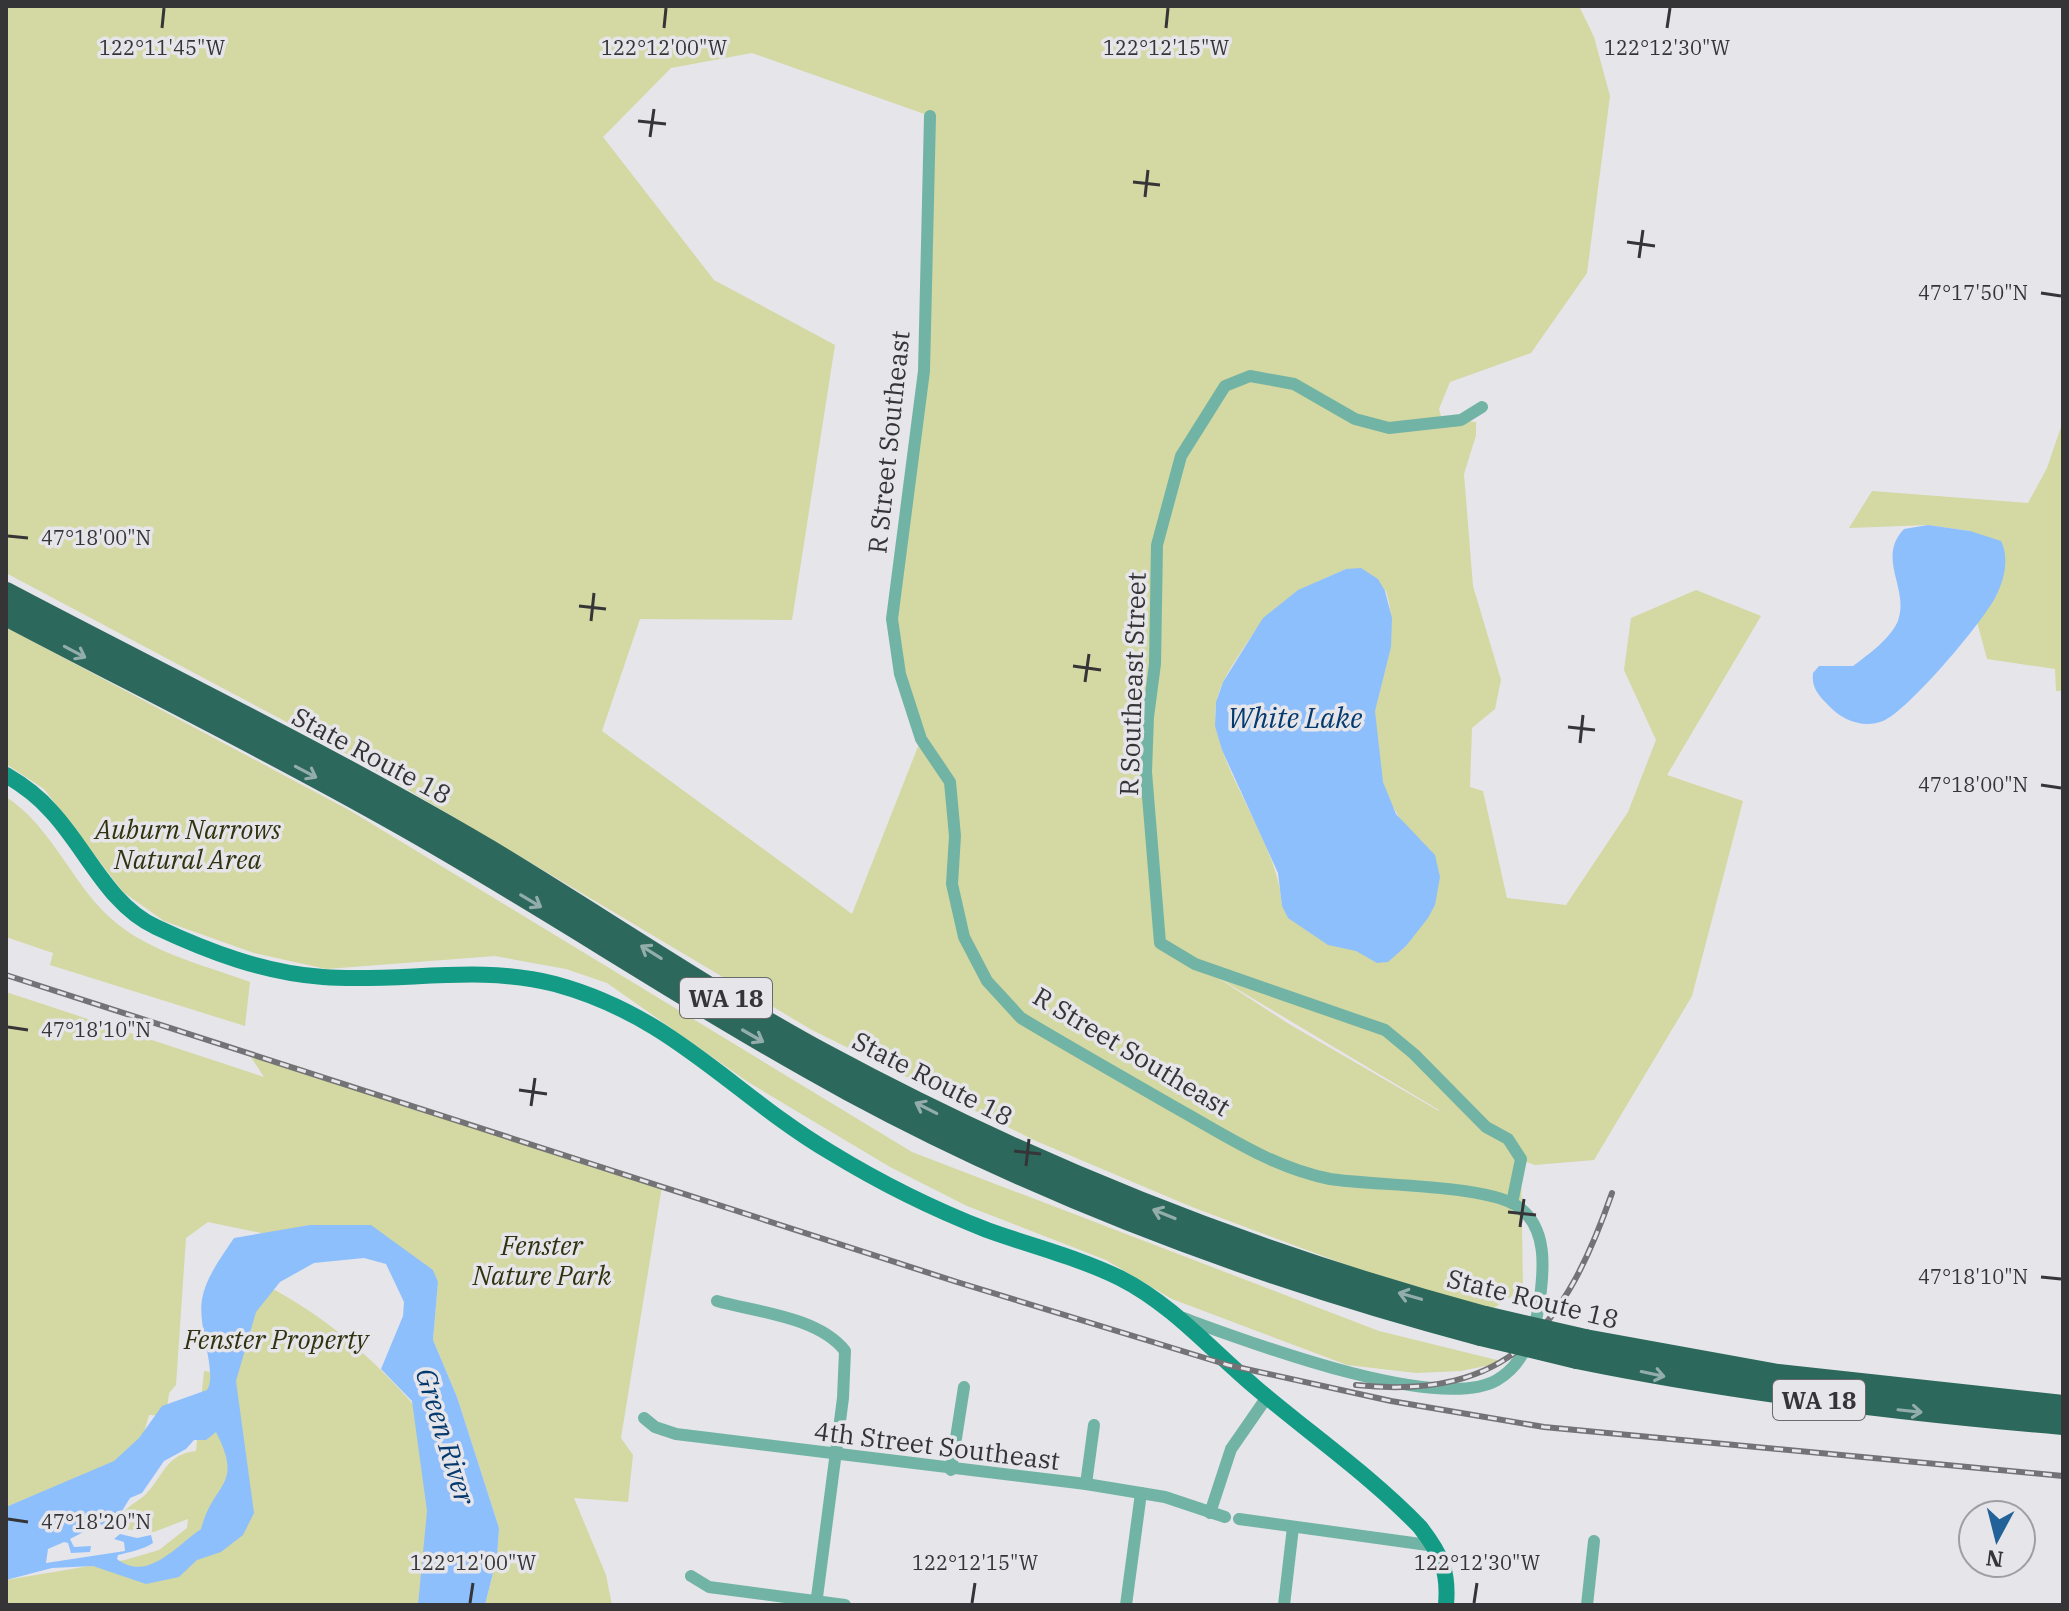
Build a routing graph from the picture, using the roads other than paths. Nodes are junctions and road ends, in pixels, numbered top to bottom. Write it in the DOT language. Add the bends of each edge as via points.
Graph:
graph roads {
  1 [pos="930,116"];
  2 [pos="1482,407"];
  3 [pos="6,593"];
  4 [pos="6,615"];
  5 [pos="6,775"];
  6 [pos="1512,1203"];
  7 [pos="717,1301"];
  8 [pos="1180,1317"];
  9 [pos="1483,1326"];
  10 [pos="1581,1349"];
  11 [pos="964,1387"];
  12 [pos="1267,1397"];
  13 [pos="2063,1406"];
  14 [pos="644,1418"];
  15 [pos="2063,1424"];
  16 [pos="1094,1425"];
  17 [pos="836,1455"];
  18 [pos="951,1470"];
  19 [pos="1086,1484"];
  20 [pos="1141,1493"];
  21 [pos="1210,1513"];
  22 [pos="1225,1517"];
  23 [pos="1239,1519"];
  24 [pos="1293,1527"];
  25 [pos="1594,1541"];
  26 [pos="1435,1546"];
  27 [pos="691,1576"];
  28 [pos="816,1603"];
  29 [pos="845,1605"];
  30 [pos="1126,1605"];
  31 [pos="1284,1605"];
  32 [pos="1446,1605"];
  33 [pos="1587,1605"];
  1 -- 6 [label="street, R Street Southeast" via="924,371 892,619 900,674 921,739 950,782 952,884 964,937 987,981 1021,1018 1283,1167 1333,1179 1484,1195"];
  2 -- 6 [label="street, R Southeast Street" via="1461,420 1389,428 1355,419 1294,384 1250,376 1225,386 1181,456 1157,545 1146,772 1160,943 1195,964 1385,1030 1486,1127 1508,1139 1521,1159"];
  9 -- 3 [label="highway, State Route 18 / WA 18, one-way" via="1184,1222 927,1109 734,1003 402,802"];
  4 -- 9 [label="highway, State Route 18 / WA 18, one-way" via="393,819 751,1035 914,1124 1051,1188 1201,1248 1360,1302"];
  5 -- 8 [label="main road" via="54,813 111,888 152,925 281,972 357,978 497,974 556,985 630,1011 667,1032 830,1153 971,1224 1121,1279"];
  6 -- 8 [label="street" via="1539,1233 1540,1301 1521,1359 1485,1385 1451,1389 1369,1377"];
  7 -- 17 [label="street" via="802,1324 830,1336 845,1351"];
  8 -- 12 [label="main road"];
  9 -- 10 [label="highway, State Route 18 / WA 18, bridge"];
  10 -- 13 [label="highway, State Route 18 / WA 18"];
  10 -- 15 [label="highway, State Route 18 / WA 18, one-way" via="1718,1386 1844,1404"];
  11 -- 18 [label="street"];
  12 -- 21 [label="street" via="1231,1449"];
  12 -- 26 [label="main road" via="1412,1518"];
  14 -- 17 [label="street, 4th Street Southeast" via="676,1434"];
  16 -- 19 [label="street"];
  17 -- 18 [label="street, 4th Street Southeast"];
  17 -- 28 [label="street"];
  18 -- 19 [label="street, 4th Street Southeast"];
  19 -- 20 [label="street, 4th Street Southeast"];
  20 -- 21 [label="street, 4th Street Southeast"];
  20 -- 30 [label="street"];
  21 -- 22 [label="street, 4th Street Southeast"];
  23 -- 24 [label="street"];
  24 -- 26 [label="street"];
  24 -- 31 [label="street"];
  25 -- 33 [label="street"];
  26 -- 32 [label="main road" via="1447,1576"];
  27 -- 28 [label="street" via="709,1587"];
  28 -- 29 [label="street"];
}
